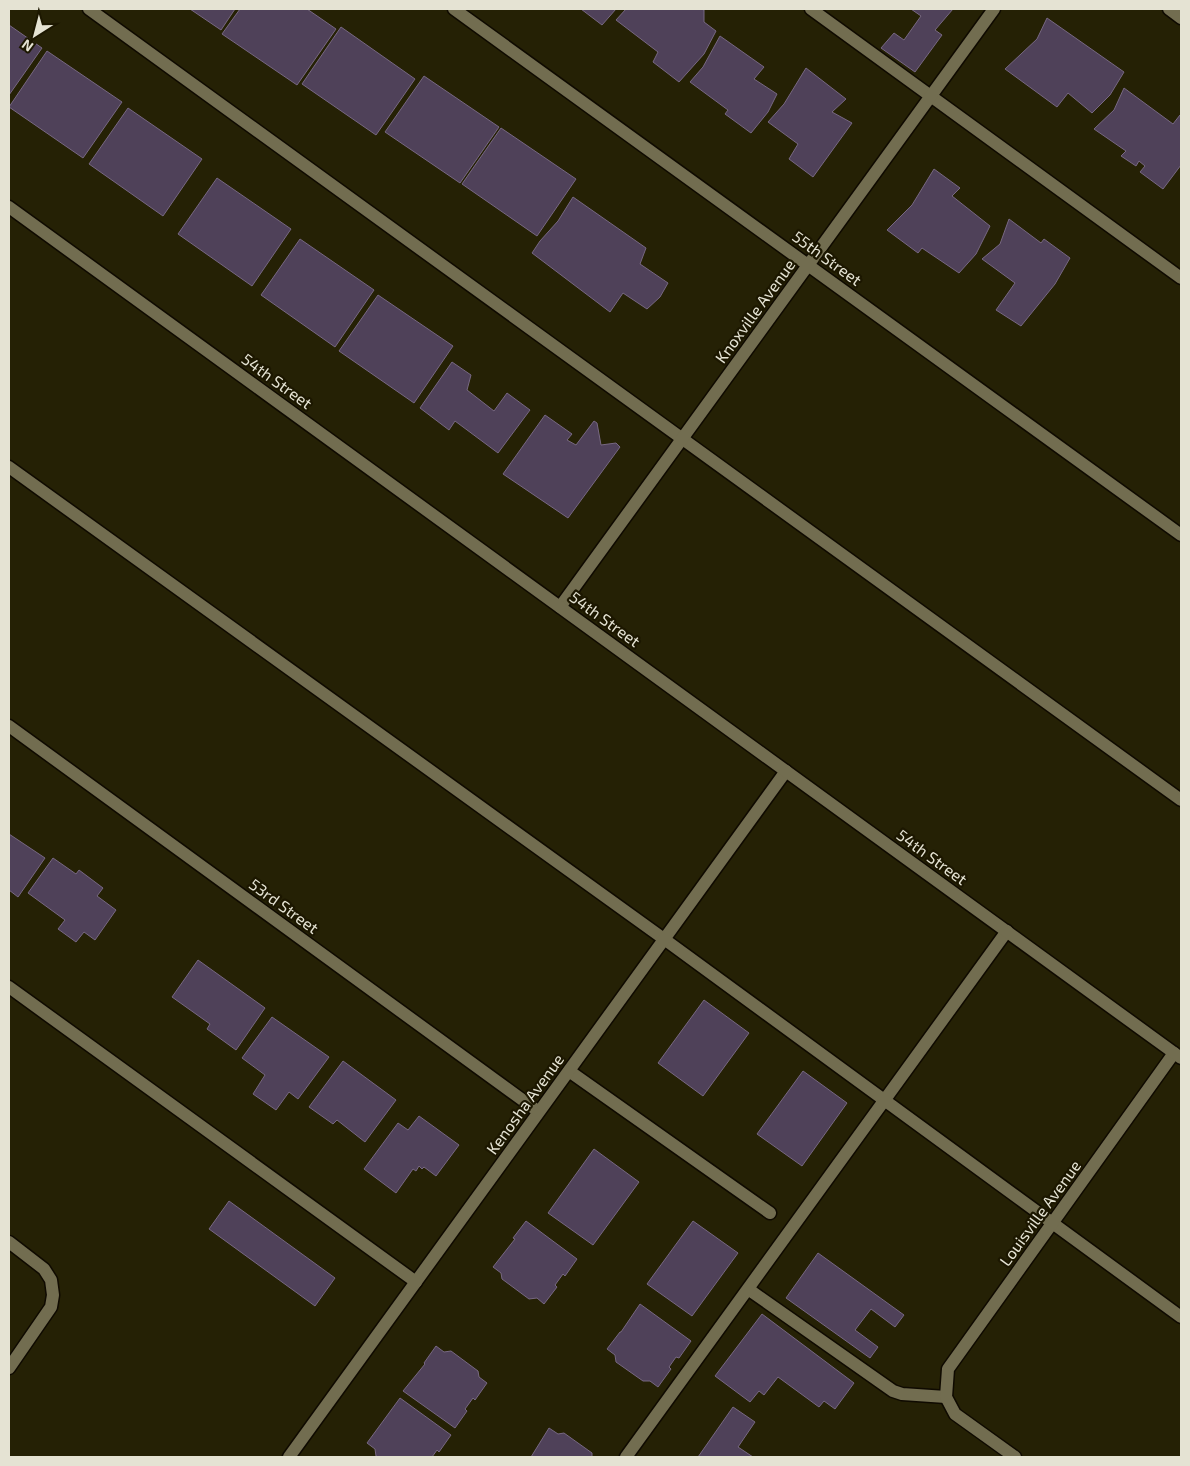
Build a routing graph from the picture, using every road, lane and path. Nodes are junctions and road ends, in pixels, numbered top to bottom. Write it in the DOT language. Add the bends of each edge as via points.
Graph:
graph roads {
  1 [pos="89,9"];
  2 [pos="454,9"];
  3 [pos="810,9"];
  4 [pos="994,9"];
  5 [pos="1169,9"];
  6 [pos="1181,18"];
  7 [pos="930,96"];
  8 [pos="9,207"];
  9 [pos="808,265"];
  10 [pos="1181,278"];
  11 [pos="683,438"];
  12 [pos="9,467"];
  13 [pos="1181,535"];
  14 [pos="560,607"];
  15 [pos="9,726"];
  16 [pos="786,770"];
  17 [pos="1181,800"];
  18 [pos="1007,931"];
  19 [pos="664,939"];
  20 [pos="9,987"];
  21 [pos="1178,1055"];
  22 [pos="569,1071"];
  23 [pos="884,1100"];
  24 [pos="539,1112"];
  25 [pos="770,1213"];
  26 [pos="1052,1224"];
  27 [pos="9,1242"];
  28 [pos="416,1282"];
  29 [pos="748,1289"];
  30 [pos="1181,1317"];
  31 [pos="9,1368"];
  32 [pos="946,1397"];
  33 [pos="629,1456"];
  34 [pos="289,1457"];
  35 [pos="1015,1457"];
  1 -- 11 [label="street"];
  2 -- 9 [label="street, 55th Street"];
  3 -- 7 [label="street"];
  4 -- 7 [label="street, Knoxville Avenue"];
  5 -- 6 [label="street"];
  7 -- 9 [label="street, Knoxville Avenue"];
  7 -- 10 [label="street"];
  8 -- 14 [label="street, 54th Street"];
  9 -- 11 [label="street, Knoxville Avenue"];
  9 -- 13 [label="street, 55th Street"];
  11 -- 14 [label="street, Knoxville Avenue"];
  11 -- 17 [label="street"];
  12 -- 19 [label="street"];
  14 -- 16 [label="street, 54th Street"];
  15 -- 24 [label="street, 53rd Street"];
  16 -- 18 [label="street, 54th Street"];
  16 -- 19 [label="street, Kenosha Avenue"];
  18 -- 21 [label="street, 54th Street"];
  18 -- 23 [label="street"];
  19 -- 22 [label="street, Kenosha Avenue"];
  19 -- 23 [label="street"];
  20 -- 28 [label="street"];
  21 -- 26 [label="street, Louisville Avenue"];
  22 -- 24 [label="street, Kenosha Avenue"];
  22 -- 25 [label="street"];
  23 -- 26 [label="street"];
  23 -- 29 [label="street"];
  24 -- 28 [label="street, Kenosha Avenue"];
  26 -- 30 [label="street"];
  26 -- 32 [label="street, Louisville Avenue" via="948,1369"];
  27 -- 31 [label="street" via="44,1269 51,1280 53,1295 51,1307"];
  28 -- 34 [label="street, Kenosha Avenue"];
  29 -- 32 [label="street" via="893,1391"];
  29 -- 33 [label="street"];
  32 -- 35 [label="street" via="955,1414"];
}
